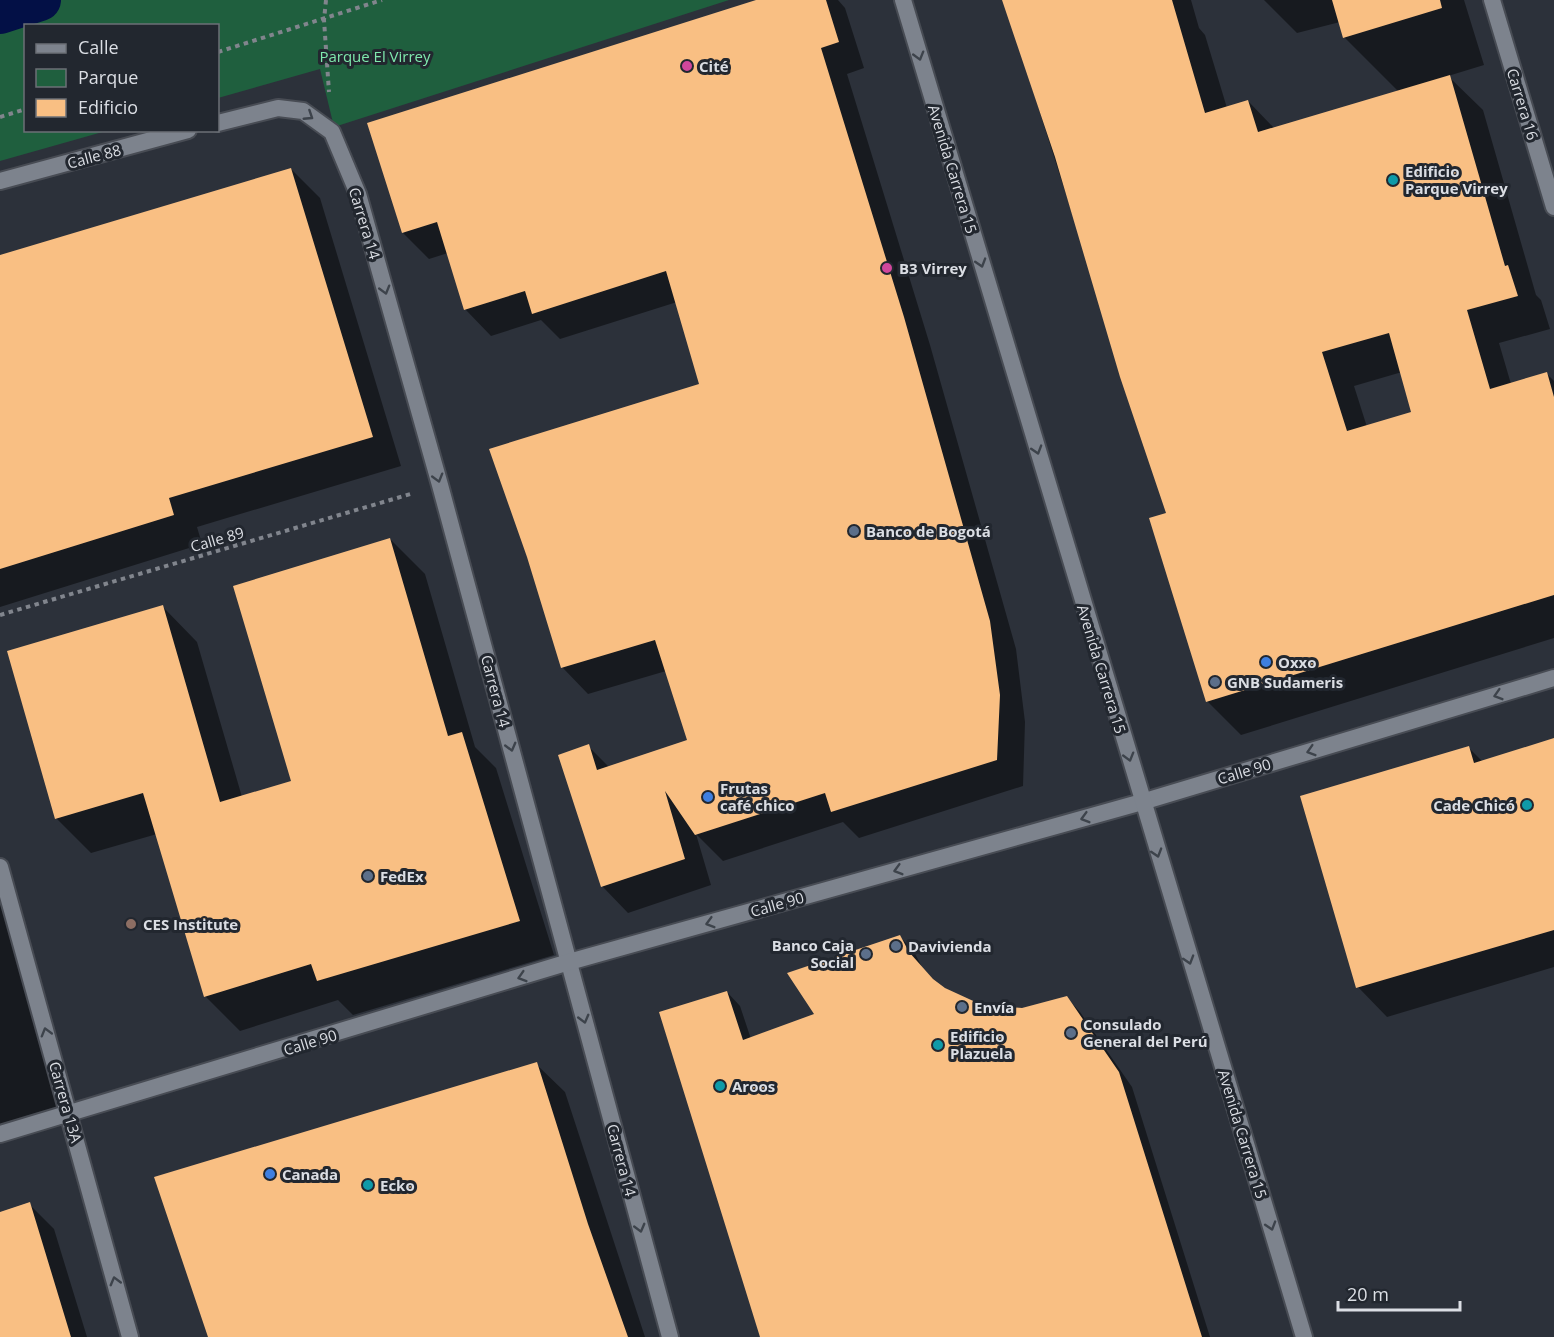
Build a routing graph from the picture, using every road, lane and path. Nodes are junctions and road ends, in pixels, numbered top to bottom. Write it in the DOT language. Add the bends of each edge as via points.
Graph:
graph roads {
  1 [pos="326,0"];
  2 [pos="382,0"];
  3 [pos="903,0"];
  4 [pos="1492,0"];
  5 [pos="324,20"];
  6 [pos="219,52"];
  7 [pos="24,110"];
  8 [pos="0,117"];
  9 [pos="219,123"];
  10 [pos="181,132"];
  11 [pos="332,132"];
  12 [pos="0,181"];
  13 [pos="1554,207"];
  14 [pos="440,485"];
  15 [pos="0,615"];
  16 [pos="1554,678"];
  17 [pos="1142,802"];
  18 [pos="0,867"];
  19 [pos="569,962"];
  20 [pos="69,1113"];
  21 [pos="0,1134"];
  22 [pos="130,1337"];
  23 [pos="670,1337"];
  24 [pos="1305,1337"];
  1 -- 5 [label="path"];
  2 -- 5 [label="path"];
  3 -- 17 [label="street, Avenida Carrera 15, one-way"];
  4 -- 13 [label="street, Carrera 16"];
  5 -- 6 [label="path"];
  5 -- 11 [label="path"];
  7 -- 8 [label="path"];
  9 -- 11 [label="street, one-way" via="278,108 303,111"];
  10 -- 12 [label="street, Calle 88"];
  11 -- 14 [label="street, Carrera 14, one-way" via="358,194"];
  14 -- 15 [label="path, Calle 89"];
  14 -- 19 [label="street, Carrera 14, one-way"];
  16 -- 17 [label="street, Calle 90, one-way"];
  17 -- 19 [label="street, Calle 90, one-way"];
  17 -- 24 [label="street, Avenida Carrera 15, one-way"];
  20 -- 18 [label="street, Carrera 13A, one-way"];
  19 -- 20 [label="street, Calle 90, one-way"];
  19 -- 23 [label="street, Carrera 14, one-way"];
  20 -- 21 [label="street, Calle 90"];
  22 -- 20 [label="street, Carrera 13A, one-way"];
}
